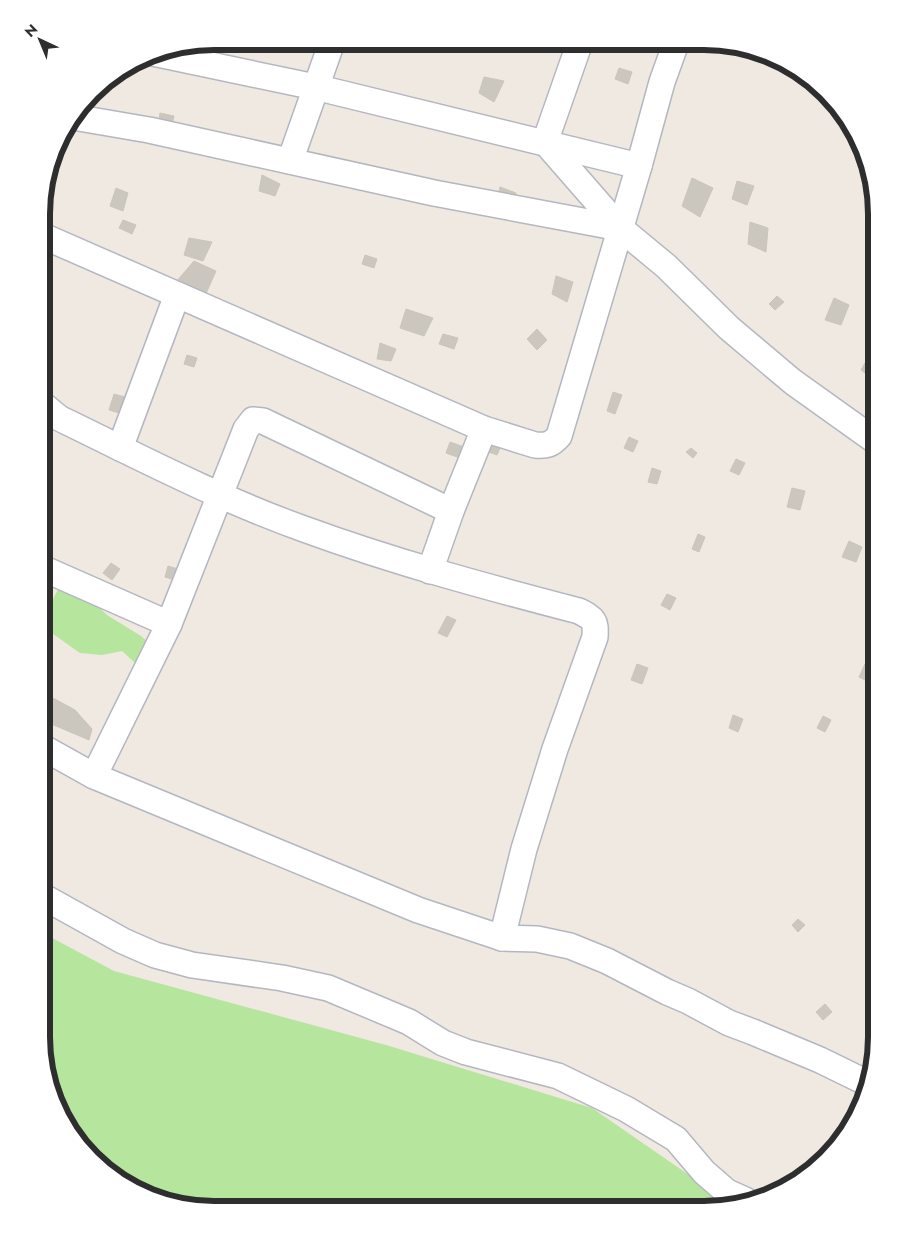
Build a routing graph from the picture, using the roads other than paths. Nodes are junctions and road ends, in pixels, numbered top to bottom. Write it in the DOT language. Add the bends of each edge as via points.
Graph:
graph roads {
  1 [pos="329,50"];
  2 [pos="577,50"];
  3 [pos="673,50"];
  4 [pos="170,56"];
  5 [pos="315,87"];
  6 [pos="81,118"];
  7 [pos="545,142"];
  8 [pos="290,161"];
  9 [pos="639,166"];
  10 [pos="620,228"];
  11 [pos="50,239"];
  12 [pos="177,296"];
  13 [pos="50,411"];
  14 [pos="484,428"];
  15 [pos="868,435"];
  16 [pos="120,448"];
  17 [pos="220,495"];
  18 [pos="451,511"];
  19 [pos="430,571"];
  20 [pos="50,572"];
  21 [pos="169,624"];
  22 [pos="50,751"];
  23 [pos="94,776"];
  24 [pos="50,900"];
  25 [pos="502,938"];
  26 [pos="862,1080"];
  27 [pos="738,1197"];
  1 -- 5 [label="street"];
  2 -- 7 [label="street"];
  3 -- 9 [label="street"];
  4 -- 5 [label="street"];
  5 -- 7 [label="street"];
  5 -- 8 [label="street"];
  6 -- 8 [label="street"];
  7 -- 9 [label="street"];
  7 -- 10 [label="street"];
  8 -- 10 [label="street" via="434,193"];
  9 -- 10 [label="street"];
  10 -- 14 [label="street" via="559,436 552,444 544,446"];
  10 -- 15 [label="street" via="779,370"];
  11 -- 12 [label="street"];
  12 -- 14 [label="street"];
  12 -- 16 [label="street"];
  13 -- 16 [label="street"];
  14 -- 18 [label="street"];
  16 -- 17 [label="street"];
  17 -- 18 [label="street" via="246,429 253,420 258,420"];
  17 -- 19 [label="street" via="303,529"];
  17 -- 21 [label="street"];
  18 -- 19 [label="street"];
  19 -- 25 [label="street" via="579,612 592,618 596,626 524,849"];
  20 -- 21 [label="street"];
  21 -- 23 [label="street"];
  22 -- 23 [label="street"];
  23 -- 25 [label="street" via="418,910"];
  24 -- 27 [label="street" via="154,955 192,965 328,988 409,1022 443,1043 466,1052 558,1076 626,1108 676,1138 704,1172"];
  25 -- 26 [label="street" via="536,939 570,946 729,1023"];
}
